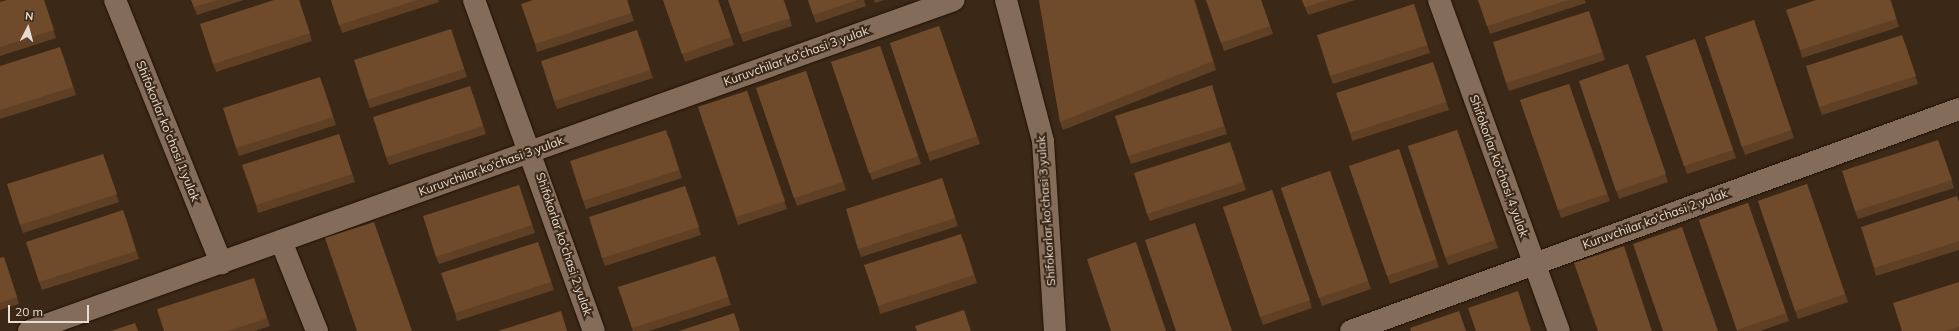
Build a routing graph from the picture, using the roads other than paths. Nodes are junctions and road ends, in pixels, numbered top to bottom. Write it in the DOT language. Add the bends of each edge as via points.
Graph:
graph roads {
  1 [pos="115,0"];
  2 [pos="474,0"];
  3 [pos="954,0"];
  4 [pos="1006,0"];
  5 [pos="1439,0"];
  6 [pos="1959,109"];
  7 [pos="531,151"];
  8 [pos="281,241"];
  9 [pos="220,263"];
  10 [pos="1534,263"];
  11 [pos="29,331"];
  12 [pos="317,331"];
  13 [pos="594,331"];
  14 [pos="1055,331"];
  15 [pos="1351,331"];
  16 [pos="1559,331"];
  1 -- 9 [label="street, Shifokorlar ko'chasi 1 yulak"];
  2 -- 7 [label="street, Shifokorlar ko'chasi 2 yulak"];
  3 -- 7 [label="street, Kuruvchilar ko'chasi 3 yulak"];
  4 -- 14 [label="street, Shifokorlar ko'chasi 3 yulak" via="1043,141"];
  5 -- 10 [label="street, Shifokorlar ko'chasi 4 yulak"];
  6 -- 10 [label="street, Kuruvchilar ko'chasi 2 yulak"];
  7 -- 8 [label="street, Kuruvchilar ko'chasi 3 yulak"];
  7 -- 13 [label="street, Shifokorlar ko'chasi 2 yulak"];
  8 -- 9 [label="street, Kuruvchilar ko'chasi 3 yulak"];
  8 -- 12 [label="street"];
  9 -- 11 [label="street, Kuruvchilar ko'chasi 3 yulak"];
  10 -- 15 [label="street, Kuruvchilar ko'chasi 2 yulak"];
  10 -- 16 [label="street, Shifokorlar ko'chasi 4 yulak"];
}
